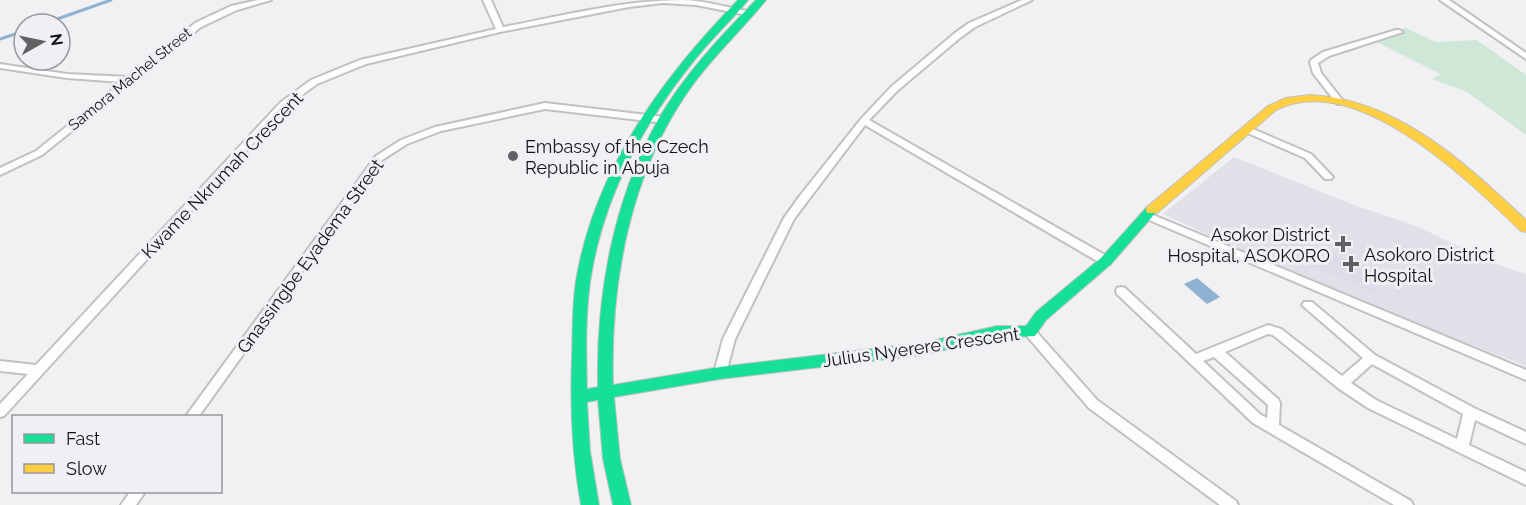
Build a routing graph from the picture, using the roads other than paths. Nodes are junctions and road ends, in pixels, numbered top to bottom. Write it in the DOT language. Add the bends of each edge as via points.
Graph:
graph roads {
  1 [pos="267,0"];
  2 [pos="487,0"];
  3 [pos="761,0"];
  4 [pos="1028,0"];
  5 [pos="1444,0"];
  6 [pos="741,8"];
  7 [pos="500,30"];
  8 [pos="1399,32"];
  9 [pos="1526,57"];
  10 [pos="0,66"];
  11 [pos="128,80"];
  12 [pos="1340,102"];
  13 [pos="646,118"];
  14 [pos="664,120"];
  15 [pos="864,121"];
  16 [pos="1246,129"];
  17 [pos="0,172"];
  18 [pos="1328,177"];
  19 [pos="1146,214"];
  20 [pos="1526,228"];
  21 [pos="1106,261"];
  22 [pos="1121,291"];
  23 [pos="1308,305"];
  24 [pos="1030,332"];
  25 [pos="1216,351"];
  26 [pos="1371,358"];
  27 [pos="1194,360"];
  28 [pos="0,366"];
  29 [pos="38,370"];
  30 [pos="720,374"];
  31 [pos="1526,375"];
  32 [pos="1342,384"];
  33 [pos="605,393"];
  34 [pos="578,398"];
  35 [pos="0,412"];
  36 [pos="1470,412"];
  37 [pos="193,415"];
  38 [pos="1273,426"];
  39 [pos="1526,438"];
  40 [pos="1462,448"];
  41 [pos="1526,479"];
  42 [pos="137,493"];
  43 [pos="128,505"];
  44 [pos="590,505"];
  45 [pos="622,505"];
  46 [pos="1231,505"];
  47 [pos="1406,505"];
  1 -- 11 [label="street, Samora Machel Street" via="234,8 198,25"];
  2 -- 7 [label="street"];
  3 -- 6 [label="main road"];
  4 -- 15 [label="street" via="958,35 894,89"];
  5 -- 9 [label="street"];
  6 -- 7 [label="street, Kwame Nkrumah Crescent" via="663,1"];
  6 -- 13 [label="main road" via="692,54"];
  6 -- 14 [label="main road"];
  7 -- 29 [label="street, Kwame Nkrumah Crescent" via="363,62 304,89 284,104"];
  8 -- 12 [label="street" via="1326,54 1314,62 1317,73"];
  10 -- 11 [label="street"];
  11 -- 17 [label="street, Samora Machel Street" via="39,153"];
  12 -- 16 [label="main road, Julius Nyerere Crescent" via="1284,102"];
  12 -- 20 [label="main road" via="1363,108 1428,141"];
  13 -- 14 [label="street, Gnassingbe Eyadema Street"];
  13 -- 34 [label="main road" via="605,199 587,260"];
  13 -- 37 [label="street, Gnassingbe Eyadema Street" via="544,106 438,129 391,149 379,158"];
  14 -- 33 [label="main road" via="640,167 619,229 606,318"];
  15 -- 21 [label="street"];
  15 -- 30 [label="street" via="789,218 734,328"];
  16 -- 18 [label="street" via="1308,156"];
  16 -- 19 [label="main road, Julius Nyerere Crescent"];
  19 -- 21 [label="main road, Julius Nyerere Crescent"];
  19 -- 31 [label="street"];
  21 -- 24 [label="main road, Julius Nyerere Crescent" via="1041,316"];
  22 -- 27 [label="street"];
  23 -- 26 [label="street"];
  24 -- 30 [label="main road, Julius Nyerere Crescent" via="997,332 922,349"];
  24 -- 46 [label="street" via="1093,404"];
  25 -- 27 [label="street"];
  25 -- 32 [label="street" via="1268,329"];
  25 -- 38 [label="street" via="1274,402"];
  26 -- 32 [label="street"];
  26 -- 36 [label="street"];
  27 -- 38 [label="street" via="1257,419"];
  28 -- 29 [label="street"];
  29 -- 35 [label="street, Kwame Nkrumah Crescent"];
  30 -- 33 [label="main road, Julius Nyerere Crescent"];
  32 -- 40 [label="street" via="1372,404"];
  33 -- 34 [label="main road, Julius Nyerere Crescent"];
  33 -- 45 [label="main road" via="609,447"];
  34 -- 44 [label="main road" via="579,437"];
  36 -- 39 [label="street"];
  36 -- 40 [label="street"];
  38 -- 47 [label="street"];
  40 -- 41 [label="street"];
  42 -- 43 [label="street"];
}
